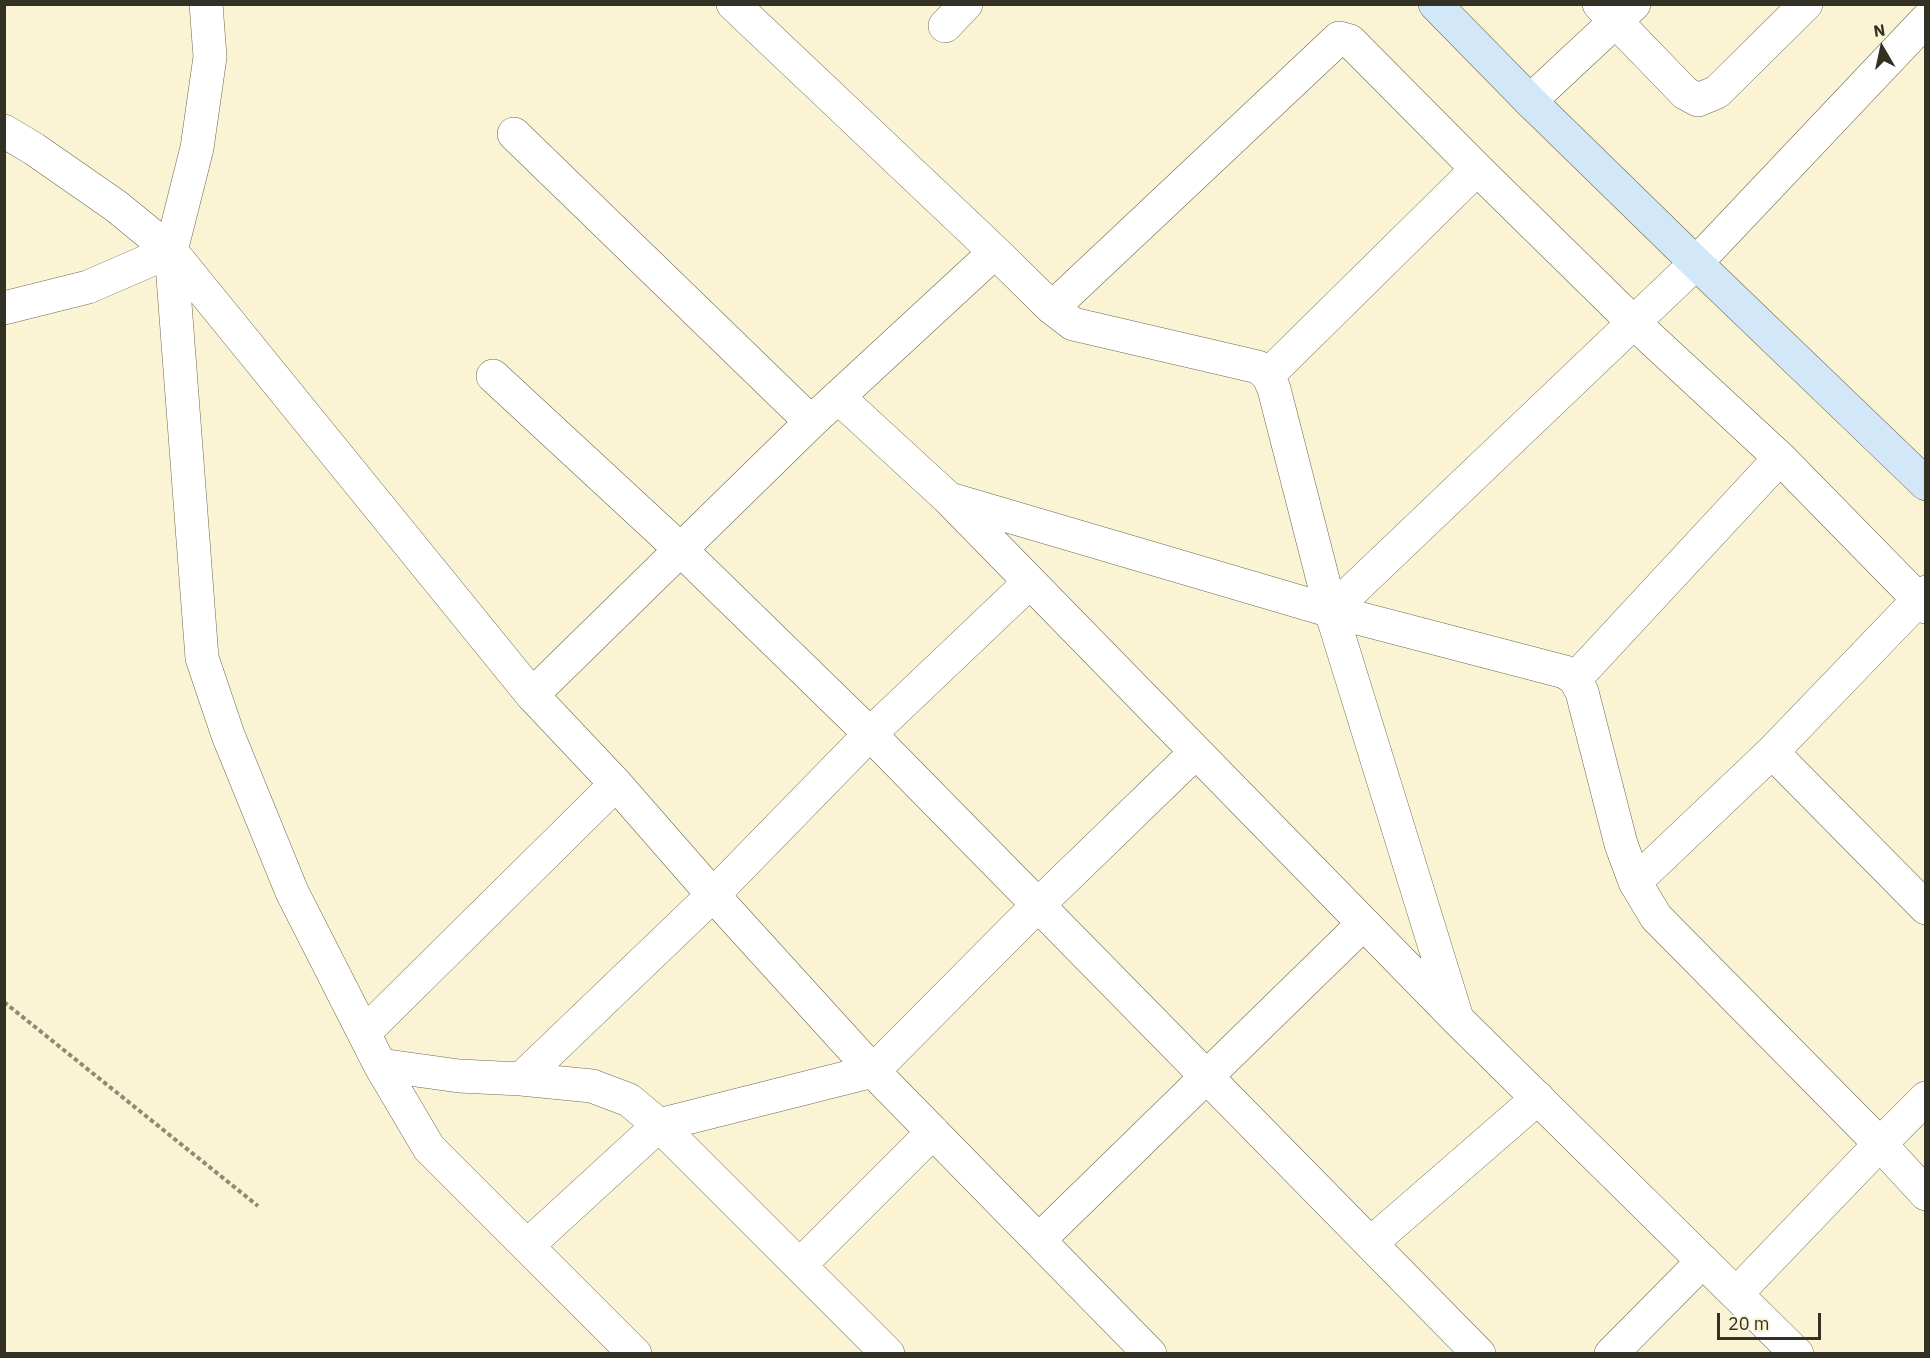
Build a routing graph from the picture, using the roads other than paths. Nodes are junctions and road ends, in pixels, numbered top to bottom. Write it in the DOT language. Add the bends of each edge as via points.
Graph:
graph roads {
  1 [pos="206,4"];
  2 [pos="733,4"];
  3 [pos="1435,4"];
  4 [pos="1806,4"];
  5 [pos="1616,10"];
  6 [pos="1926,20"];
  7 [pos="1530,101"];
  8 [pos="4,130"];
  9 [pos="514,134"];
  10 [pos="1477,169"];
  11 [pos="171,251"];
  12 [pos="995,252"];
  13 [pos="1696,263"];
  14 [pos="4,308"];
  15 [pos="1052,308"];
  16 [pos="1633,322"];
  17 [pos="1268,375"];
  18 [pos="493,376"];
  19 [pos="838,397"];
  20 [pos="811,422"];
  21 [pos="1780,458"];
  22 [pos="1926,484"];
  23 [pos="948,498"];
  24 [pos="681,550"];
  25 [pos="1030,582"];
  26 [pos="1923,600"];
  27 [pos="1331,611"];
  28 [pos="1575,679"];
  29 [pos="532,695"];
  30 [pos="870,734"];
  31 [pos="1196,752"];
  32 [pos="1772,752"];
  33 [pos="616,784"];
  34 [pos="1635,882"];
  35 [pos="713,896"];
  36 [pos="1037,906"];
  37 [pos="1926,908"];
  38 [pos="1364,924"];
  39 [pos="1458,1020"];
  40 [pos="364,1033"];
  41 [pos="381,1065"];
  42 [pos="873,1071"];
  43 [pos="1206,1077"];
  44 [pos="521,1079"];
  45 [pos="1538,1098"];
  46 [pos="1926,1098"];
  47 [pos="659,1125"];
  48 [pos="933,1132"];
  49 [pos="1880,1144"];
  50 [pos="1926,1194"];
  51 [pos="1040,1239"];
  52 [pos="1371,1243"];
  53 [pos="527,1246"];
  54 [pos="1703,1261"];
  55 [pos="800,1265"];
  56 [pos="1737,1294"];
  57 [pos="635,1353"];
  58 [pos="888,1353"];
  59 [pos="1150,1353"];
  60 [pos="1479,1353"];
  61 [pos="1611,1353"];
  62 [pos="1797,1353"];
  1 -- 11 [label="street" via="210,57 197,148"];
  2 -- 12 [label="street"];
  3 -- 7 [label="street"];
  4 -- 5 [label="street" via="1717,92 1698,100 1685,93"];
  5 -- 7 [label="street"];
  6 -- 13 [label="street"];
  7 -- 13 [label="street"];
  8 -- 11 [label="street" via="116,206"];
  9 -- 20 [label="street"];
  10 -- 15 [label="street" via="1350,40 1340,38"];
  10 -- 16 [label="street"];
  10 -- 17 [label="street"];
  11 -- 14 [label="street" via="88,287"];
  11 -- 29 [label="street"];
  11 -- 40 [label="street" via="202,658 228,735 292,892"];
  12 -- 15 [label="street"];
  12 -- 19 [label="street"];
  13 -- 16 [label="street"];
  13 -- 22 [label="street"];
  15 -- 17 [label="street" via="1073,324 1258,367"];
  16 -- 21 [label="street"];
  16 -- 27 [label="street"];
  17 -- 27 [label="street"];
  18 -- 24 [label="street"];
  19 -- 20 [label="street"];
  19 -- 23 [label="street"];
  20 -- 24 [label="street"];
  21 -- 26 [label="street"];
  21 -- 28 [label="street"];
  23 -- 25 [label="street"];
  23 -- 27 [label="street"];
  24 -- 29 [label="street"];
  24 -- 30 [label="street"];
  25 -- 30 [label="street"];
  25 -- 31 [label="street"];
  26 -- 32 [label="street"];
  27 -- 28 [label="street" via="1565,672"];
  27 -- 39 [label="street"];
  28 -- 34 [label="street" via="1582,692 1621,844"];
  29 -- 33 [label="street"];
  30 -- 35 [label="street"];
  30 -- 36 [label="street"];
  31 -- 36 [label="street"];
  31 -- 38 [label="street"];
  32 -- 34 [label="street"];
  32 -- 37 [label="street"];
  33 -- 35 [label="street"];
  33 -- 40 [label="street"];
  34 -- 49 [label="street" via="1656,916"];
  35 -- 42 [label="street"];
  35 -- 44 [label="street"];
  36 -- 42 [label="street"];
  36 -- 43 [label="street"];
  38 -- 39 [label="street"];
  38 -- 43 [label="street"];
  39 -- 45 [label="street"];
  40 -- 41 [label="street"];
  41 -- 44 [label="street" via="459,1076"];
  41 -- 53 [label="street" via="429,1148"];
  42 -- 47 [label="street"];
  42 -- 48 [label="street"];
  43 -- 51 [label="street"];
  43 -- 52 [label="street"];
  44 -- 47 [label="street" via="592,1086 629,1100"];
  45 -- 52 [label="street"];
  45 -- 54 [label="street"];
  46 -- 49 [label="street"];
  47 -- 53 [label="street"];
  47 -- 55 [label="street"];
  48 -- 51 [label="street"];
  48 -- 55 [label="street"];
  49 -- 50 [label="street"];
  49 -- 56 [label="street"];
  51 -- 59 [label="street"];
  52 -- 60 [label="street"];
  53 -- 57 [label="street"];
  54 -- 56 [label="street"];
  54 -- 61 [label="street"];
  55 -- 58 [label="street"];
  56 -- 62 [label="street"];
}
